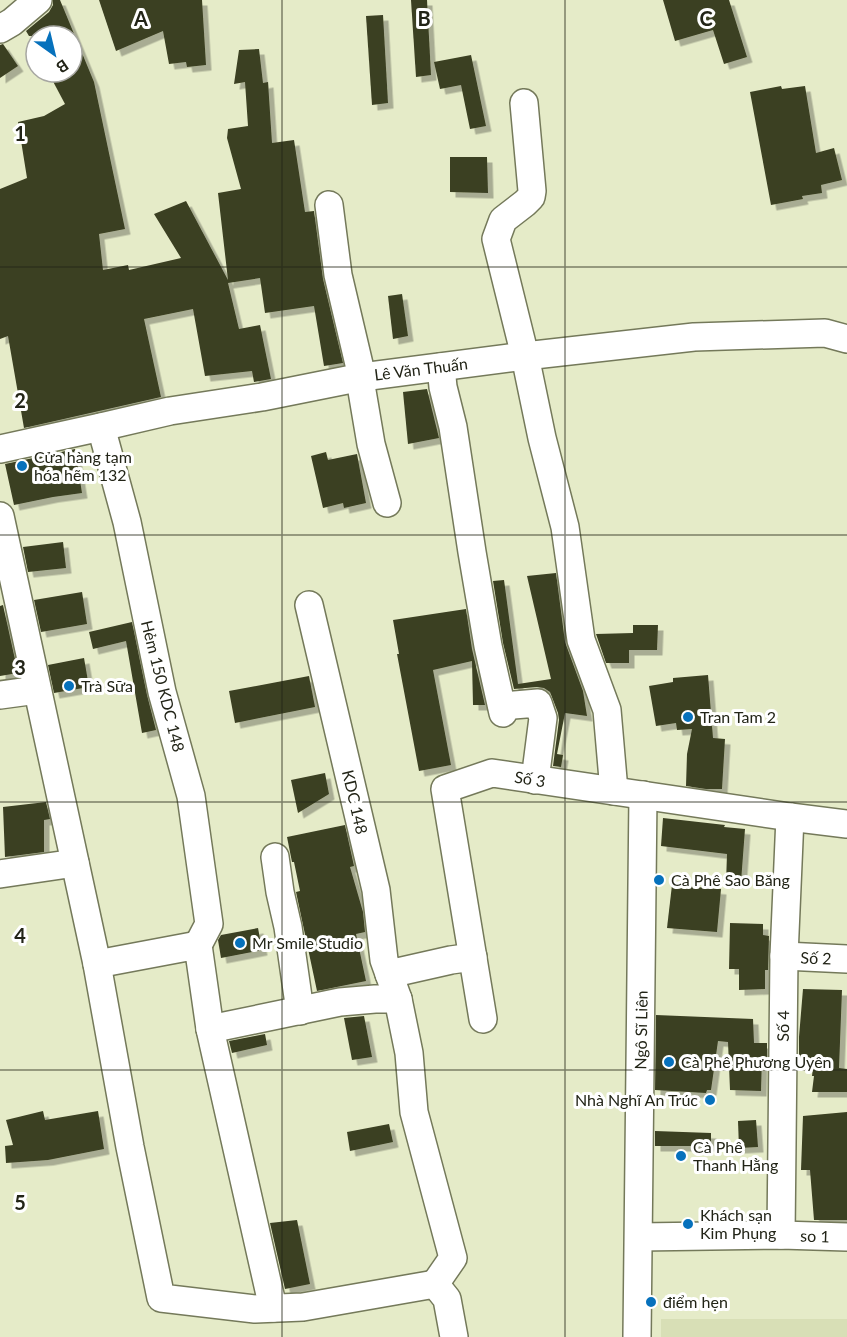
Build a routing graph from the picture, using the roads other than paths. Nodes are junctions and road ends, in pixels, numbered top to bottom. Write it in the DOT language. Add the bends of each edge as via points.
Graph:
graph roads {
  1 [pos="38,0"];
  2 [pos="0,29"];
  3 [pos="524,103"];
  4 [pos="328,206"];
  5 [pos="847,339"];
  6 [pos="525,356"];
  7 [pos="441,367"];
  8 [pos="362,377"];
  9 [pos="101,427"];
  10 [pos="0,449"];
  11 [pos="387,503"];
  12 [pos="0,516"];
  13 [pos="309,605"];
  14 [pos="37,690"];
  15 [pos="0,695"];
  16 [pos="535,780"];
  17 [pos="614,791"];
  18 [pos="643,795"];
  19 [pos="790,817"];
  20 [pos="847,824"];
  21 [pos="275,858"];
  22 [pos="75,863"];
  23 [pos="0,874"];
  24 [pos="198,945"];
  25 [pos="784,956"];
  26 [pos="473,957"];
  27 [pos="847,959"];
  28 [pos="97,964"];
  29 [pos="394,987"];
  30 [pos="300,1011"];
  31 [pos="483,1019"];
  32 [pos="210,1029"];
  33 [pos="781,1235"];
  34 [pos="639,1237"];
  35 [pos="847,1237"];
  36 [pos="435,1284"];
  37 [pos="273,1308"];
  38 [pos="454,1337"];
  39 [pos="638,1337"];
  1 -- 2 [label="street"];
  3 -- 6 [label="street" via="531,197 503,220 496,239"];
  4 -- 8 [label="street" via="338,275"];
  5 -- 6 [label="street, Lê Văn Thuấn" via="825,333 694,337"];
  6 -- 7 [label="street, Lê Văn Thuấn"];
  6 -- 17 [label="street" via="565,527 580,640 607,710"];
  7 -- 8 [label="street, Lê Văn Thuấn"];
  7 -- 16 [label="street" via="502,710 538,703 543,718"];
  8 -- 9 [label="street, Lê Văn Thuấn"];
  8 -- 11 [label="street" via="360,386 371,444"];
  9 -- 10 [label="street, Lê Văn Thuấn"];
  9 -- 24 [label="street, Hẻm 150 KDC 148" via="127,522 162,692 191,796 209,924"];
  12 -- 14 [label="street"];
  13 -- 29 [label="street, KDC 148" via="376,890 384,960"];
  14 -- 15 [label="street"];
  14 -- 22 [label="street"];
  16 -- 17 [label="street, Số 3"];
  16 -- 26 [label="street, Số 3" via="492,773 445,789"];
  17 -- 18 [label="street, Số 3"];
  18 -- 19 [label="street, Số 3"];
  18 -- 34 [label="street, Ngô Sĩ Liên"];
  19 -- 20 [label="street, Số 3"];
  19 -- 25 [label="street, Số 4"];
  21 -- 30 [label="street"];
  22 -- 23 [label="street"];
  22 -- 28 [label="street"];
  24 -- 28 [label="street"];
  24 -- 32 [label="street"];
  25 -- 27 [label="street, Số 2"];
  25 -- 33 [label="street, Số 4"];
  26 -- 29 [label="street" via="451,960"];
  26 -- 31 [label="street, Số 3"];
  28 -- 37 [label="street" via="161,1298"];
  29 -- 30 [label="street" via="375,999"];
  29 -- 36 [label="street, KDC 148" via="409,1053 414,1112 453,1258"];
  30 -- 32 [label="street"];
  32 -- 37 [label="street"];
  33 -- 34 [label="street, so 1"];
  33 -- 35 [label="street, so 1"];
  34 -- 39 [label="street, Ngô Sĩ Liên"];
  36 -- 37 [label="street" via="303,1307"];
  36 -- 38 [label="street" via="447,1299"];
}
